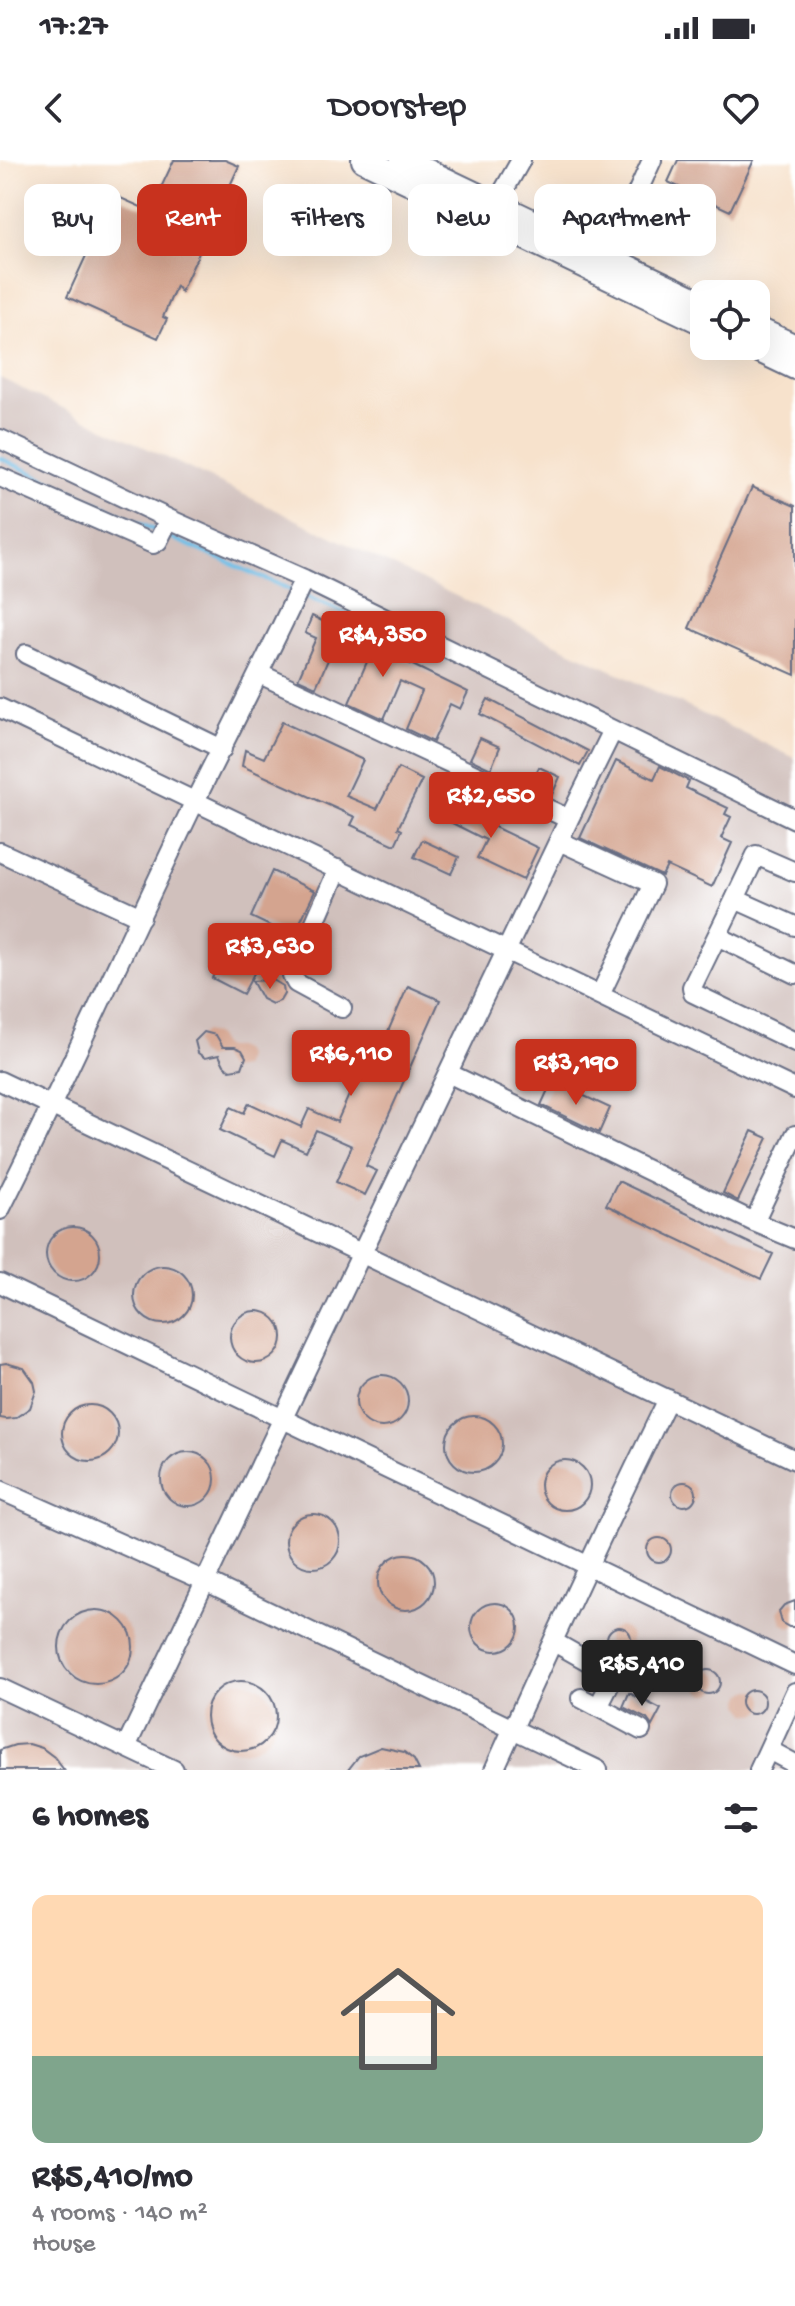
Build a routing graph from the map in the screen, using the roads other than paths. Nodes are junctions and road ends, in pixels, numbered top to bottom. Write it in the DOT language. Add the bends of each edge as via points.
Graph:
graph roads {
  1 [pos="364,160"];
  2 [pos="521,160"];
  3 [pos="652,160"];
  4 [pos="405,165"];
  5 [pos="449,184"];
  6 [pos="507,184"];
  7 [pos="518,217"];
  8 [pos="604,266"];
  9 [pos="690,299"];
  10 [pos="690,315"];
  11 [pos="770,335"];
  12 [pos="795,347"];
  13 [pos="770,355"];
  14 [pos="795,367"];
  15 [pos="0,439"];
  16 [pos="0,477"];
  17 [pos="169,519"];
  18 [pos="304,579"];
  19 [pos="26,654"];
  20 [pos="260,674"];
  21 [pos="0,708"];
  22 [pos="613,730"];
  23 [pos="222,749"];
  24 [pos="195,802"];
  25 [pos="569,819"];
  26 [pos="795,819"];
  27 [pos="559,841"];
  28 [pos="0,852"];
  29 [pos="338,869"];
  30 [pos="795,872"];
  31 [pos="735,899"];
  32 [pos="141,917"];
  33 [pos="795,926"];
  34 [pos="717,936"];
  35 [pos="505,950"];
  36 [pos="795,974"];
  37 [pos="600,995"];
  38 [pos="342,1008"];
  39 [pos="795,1042"];
  40 [pos="448,1073"];
  41 [pos="0,1081"];
  42 [pos="795,1089"];
  43 [pos="53,1105"];
  44 [pos="795,1135"];
  45 [pos="0,1210"];
  46 [pos="754,1222"];
  47 [pos="795,1239"];
  48 [pos="361,1252"];
  49 [pos="0,1283"];
  50 [pos="668,1399"];
  51 [pos="282,1418"];
  52 [pos="795,1460"];
  53 [pos="0,1490"];
  54 [pos="588,1563"];
  55 [pos="205,1581"];
  56 [pos="554,1642"];
  57 [pos="795,1665"];
  58 [pos="0,1688"];
  59 [pos="795,1692"];
  60 [pos="513,1729"];
  61 [pos="641,1730"];
  62 [pos="126,1747"];
  63 [pos="769,1750"];
  64 [pos="795,1764"];
  65 [pos="174,1770"];
  66 [pos="494,1770"];
  67 [pos="598,1770"];
  68 [pos="759,1770"];
  1 -- 4 [label="main road"];
  2 -- 6 [label="lane"];
  3 -- 8 [label="lane"];
  4 -- 5 [label="main road"];
  4 -- 8 [label="main road"];
  7 -- 8 [label="main road"];
  8 -- 9 [label="main road"];
  8 -- 10 [label="main road"];
  11 -- 12 [label="main road"];
  13 -- 14 [label="main road"];
  15 -- 17 [label="lane"];
  16 -- 17 [label="lane" via="153,544"];
  17 -- 18 [label="lane"];
  18 -- 20 [label="lane"];
  18 -- 22 [label="lane"];
  19 -- 23 [label="lane"];
  20 -- 23 [label="lane"];
  20 -- 25 [label="lane"];
  21 -- 24 [label="lane"];
  22 -- 25 [label="lane"];
  22 -- 26 [label="lane"];
  23 -- 24 [label="lane"];
  24 -- 29 [label="lane"];
  24 -- 32 [label="lane"];
  25 -- 27 [label="lane"];
  27 -- 35 [label="lane"];
  27 -- 37 [label="lane" via="653,884"];
  28 -- 32 [label="lane"];
  29 -- 35 [label="lane"];
  29 -- 38 [label="lane" via="292,975 296,983"];
  30 -- 31 [label="lane" via="756,855"];
  31 -- 33 [label="lane"];
  31 -- 34 [label="lane"];
  32 -- 43 [label="lane"];
  34 -- 36 [label="lane"];
  34 -- 39 [label="lane" via="693,993"];
  35 -- 37 [label="lane"];
  35 -- 40 [label="lane"];
  37 -- 42 [label="lane"];
  40 -- 46 [label="lane"];
  40 -- 48 [label="lane"];
  41 -- 43 [label="lane"];
  43 -- 45 [label="lane"];
  43 -- 48 [label="lane"];
  44 -- 46 [label="lane"];
  46 -- 47 [label="lane"];
  48 -- 50 [label="lane"];
  48 -- 51 [label="lane"];
  49 -- 51 [label="lane"];
  50 -- 52 [label="lane"];
  50 -- 54 [label="lane"];
  51 -- 54 [label="lane"];
  51 -- 55 [label="lane"];
  53 -- 55 [label="lane"];
  54 -- 56 [label="lane"];
  54 -- 57 [label="lane"];
  55 -- 60 [label="lane"];
  55 -- 62 [label="lane"];
  56 -- 60 [label="lane"];
  56 -- 61 [label="lane" via="614,1676 590,1703"];
  58 -- 62 [label="lane"];
  59 -- 63 [label="lane"];
  60 -- 66 [label="lane"];
  60 -- 67 [label="lane"];
  62 -- 65 [label="lane"];
  63 -- 64 [label="lane"];
  63 -- 68 [label="lane"];
}
